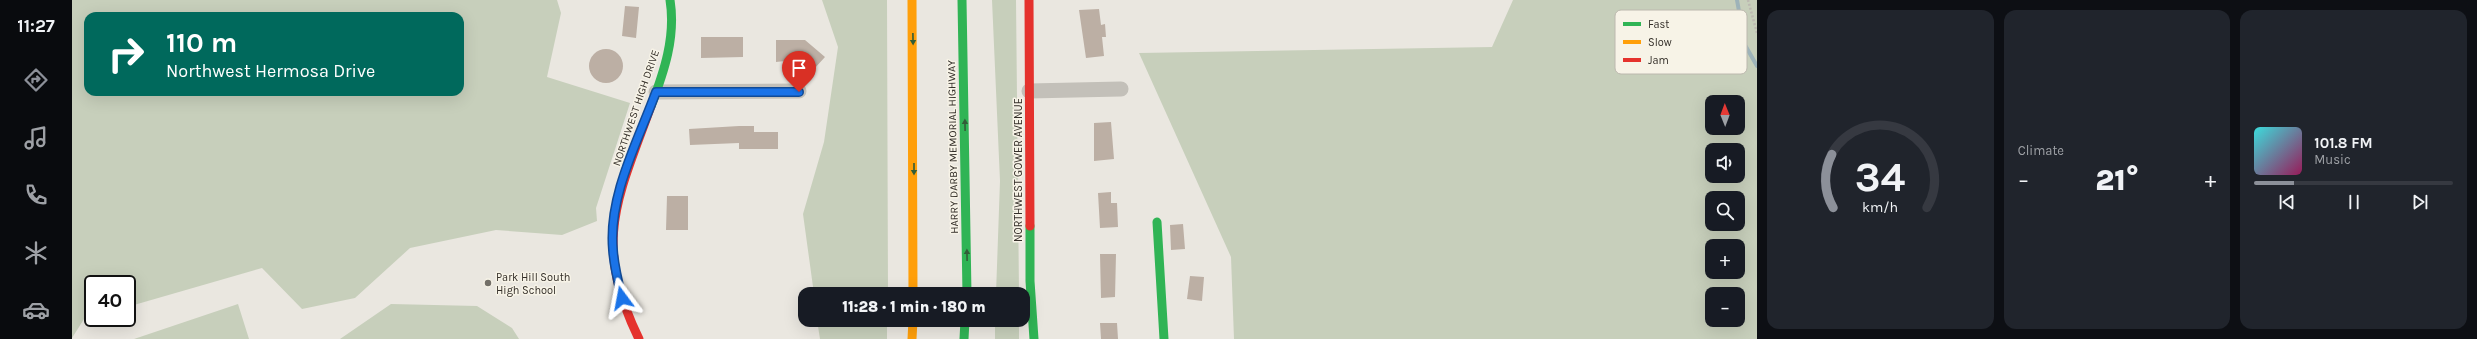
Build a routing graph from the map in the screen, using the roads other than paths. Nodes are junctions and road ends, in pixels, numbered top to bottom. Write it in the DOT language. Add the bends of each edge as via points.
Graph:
graph roads {
  1 [pos="670,0"];
  2 [pos="912,0"];
  3 [pos="962,0"];
  4 [pos="1029,0"];
  5 [pos="1121,89"];
  6 [pos="1029,91"];
  7 [pos="656,92"];
  8 [pos="799,92"];
  9 [pos="1157,222"];
  10 [pos="913,287"];
  11 [pos="967,287"];
  12 [pos="913,327"];
  13 [pos="965,327"];
  14 [pos="639,339"];
  15 [pos="912,339"];
  16 [pos="964,339"];
  17 [pos="1034,339"];
  18 [pos="1164,339"];
  1 -- 7 [label="main road, NORTHWEST HIGH DRIVE" via="672,41"];
  2 -- 10 [label="main road, one-way"];
  11 -- 3 [label="main road, HARRY DARBY MEMORIAL HIGHWAY, one-way"];
  4 -- 6 [label="main road, NORTHWEST GOWER AVENUE"];
  5 -- 6 [label="street"];
  6 -- 17 [label="main road, NORTHWEST GOWER AVENUE" via="1030,280"];
  7 -- 8 [label="street"];
  7 -- 14 [label="main road, NORTHWEST HIGH DRIVE" via="622,183 613,220 612,250 617,276 622,298"];
  9 -- 18 [label="main road"];
  12 -- 15 [label="main road"];
  13 -- 16 [label="main road"];
}
